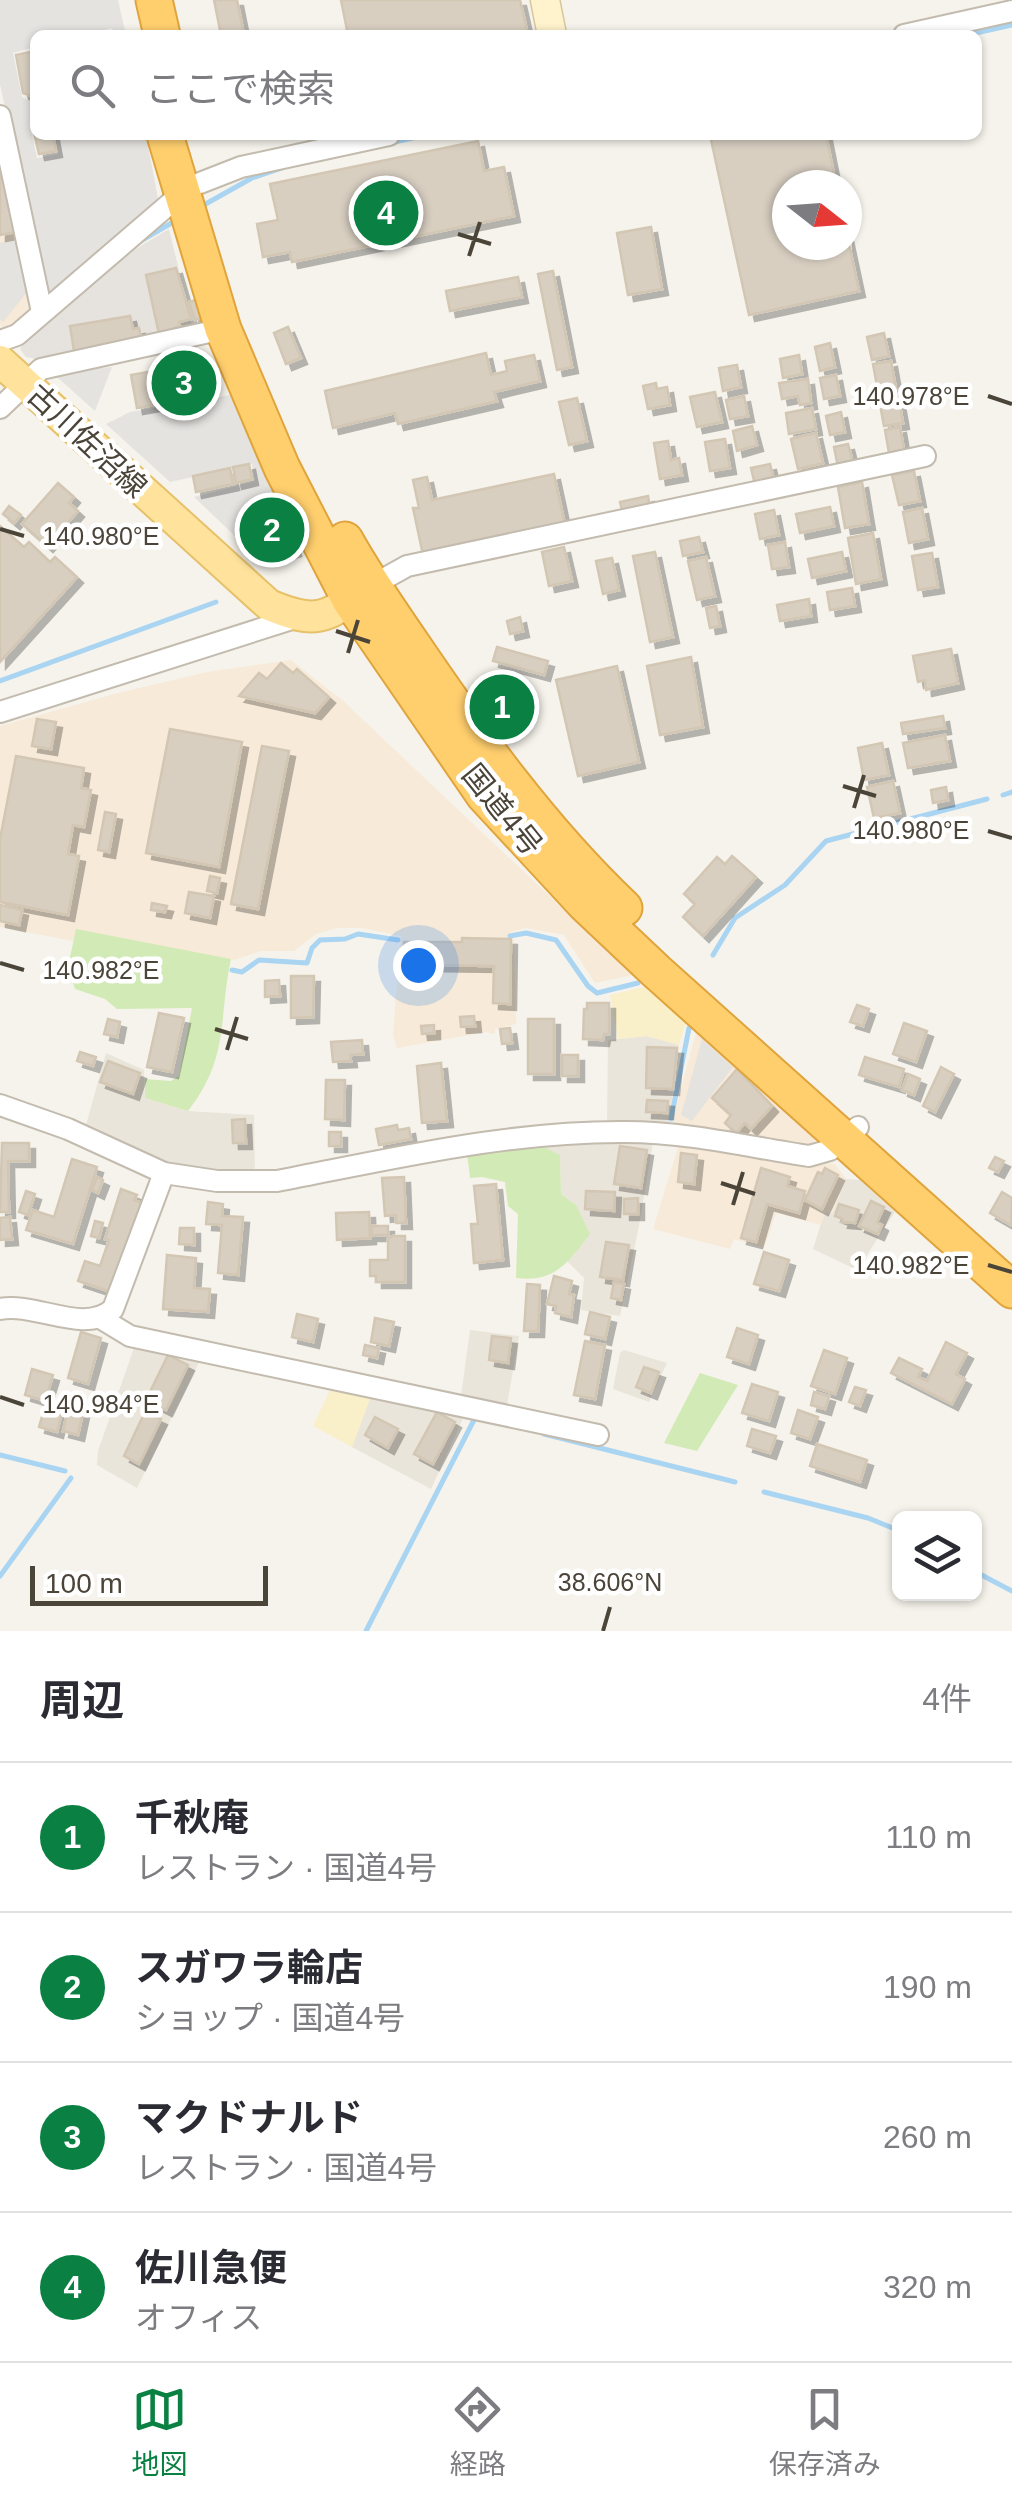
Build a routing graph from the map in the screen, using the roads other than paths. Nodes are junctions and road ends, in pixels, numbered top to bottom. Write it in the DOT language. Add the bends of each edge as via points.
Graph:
graph roads {
  1 [pos="131,0"];
  2 [pos="154,0"];
  3 [pos="545,0"];
  4 [pos="1012,11"];
  5 [pos="138,30"];
  6 [pos="161,30"];
  7 [pos="551,30"];
  8 [pos="926,30"];
  9 [pos="0,116"];
  10 [pos="166,140"];
  11 [pos="188,140"];
  12 [pos="366,140"];
  13 [pos="194,203"];
  14 [pos="42,312"];
  15 [pos="223,330"];
  16 [pos="0,341"];
  17 [pos="12,371"];
  18 [pos="0,408"];
  19 [pos="926,456"];
  20 [pos="360,593"];
  21 [pos="298,618"];
  22 [pos="0,712"];
  23 [pos="0,1106"];
  24 [pos="851,1134"];
  25 [pos="164,1173"];
  26 [pos="1012,1266"];
  27 [pos="1012,1290"];
  28 [pos="0,1309"];
  29 [pos="102,1319"];
  30 [pos="598,1435"];
  1 -- 5 [label="highway"];
  2 -- 6 [label="highway"];
  3 -- 7 [label="street"];
  4 -- 8 [label="street"];
  9 -- 14 [label="street"];
  10 -- 13 [label="highway, 国道4号"];
  11 -- 13 [label="highway, 国道4号"];
  12 -- 13 [label="street" via="241,166"];
  13 -- 14 [label="street"];
  13 -- 15 [label="highway, 国道4号"];
  13 -- 20 [label="highway, 国道4号"];
  14 -- 16 [label="street"];
  15 -- 17 [label="street"];
  15 -- 20 [label="highway, 国道4号" via="282,468"];
  17 -- 18 [label="street"];
  17 -- 21 [label="main road, 古川佐沼線" via="232,575"];
  19 -- 20 [label="street" via="407,566"];
  20 -- 21 [label="main road" via="316,618"];
  20 -- 24 [label="highway, 国道4号" via="484,795 513,830 627,944"];
  21 -- 22 [label="street"];
  23 -- 25 [label="street" via="68,1128"];
  24 -- 25 [label="street" via="809,1156 667,1134 559,1134 492,1140 277,1181"];
  24 -- 26 [label="highway, 国道4号"];
  24 -- 27 [label="highway, 国道4号"];
  25 -- 29 [label="street" via="113,1308"];
  28 -- 29 [label="street"];
  29 -- 30 [label="street" via="130,1336"];
}
